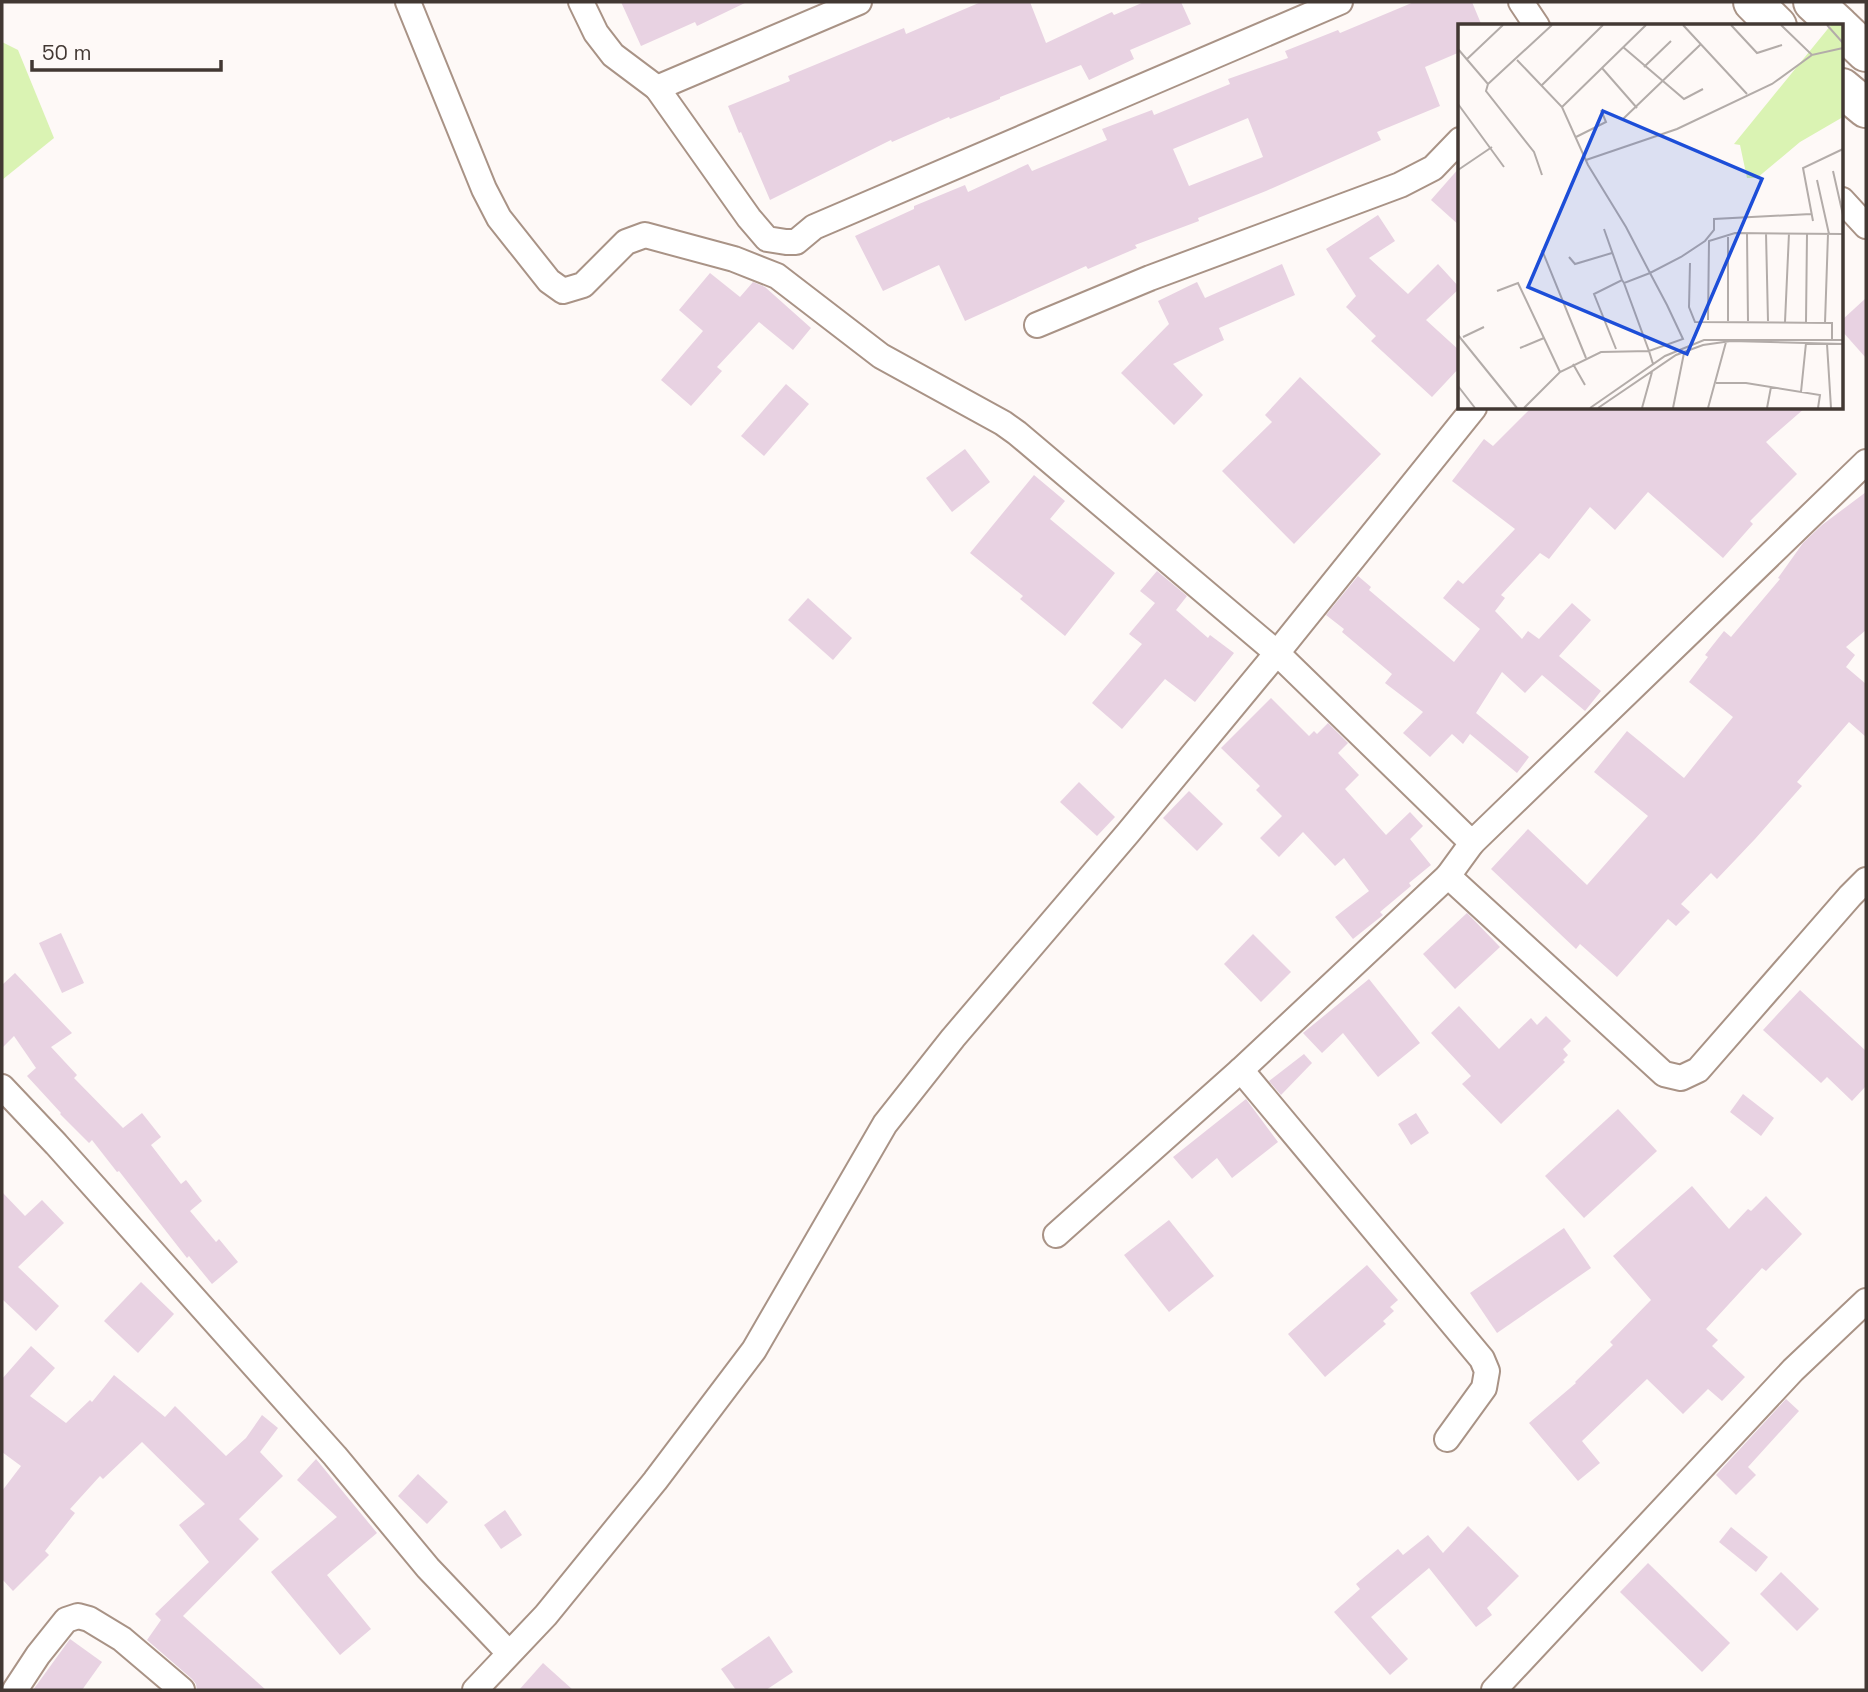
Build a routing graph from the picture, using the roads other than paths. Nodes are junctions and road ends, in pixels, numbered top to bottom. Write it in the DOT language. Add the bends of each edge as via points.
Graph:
graph roads {
  1 [pos="408,2"];
  2 [pos="581,2"];
  3 [pos="859,2"];
  4 [pos="1340,2"];
  5 [pos="1521,2"];
  6 [pos="1753,2"];
  7 [pos="1813,2"];
  8 [pos="1536,24"];
  9 [pos="1775,24"];
  10 [pos="1838,24"];
  11 [pos="657,88"];
  12 [pos="1843,89"];
  13 [pos="1866,108"];
  14 [pos="1458,142"];
  15 [pos="1843,201"];
  16 [pos="1866,226"];
  17 [pos="1037,325"];
  18 [pos="1472,410"];
  19 [pos="1866,462"];
  20 [pos="1277,653"];
  21 [pos="1472,843"];
  22 [pos="1448,876"];
  23 [pos="1866,880"];
  24 [pos="1241,1070"];
  25 [pos="2,1087"];
  26 [pos="1056,1236"];
  27 [pos="1866,1301"];
  28 [pos="1447,1439"];
  29 [pos="509,1653"];
  30 [pos="15,1690"];
  31 [pos="182,1690"];
  32 [pos="475,1690"];
  33 [pos="1494,1690"];
  1 -- 20 [label="street" via="499,218 562,291 583,285 626,242 645,235 777,276 881,356 1017,433"];
  2 -- 11 [label="street" via="613,55"];
  3 -- 11 [label="street"];
  4 -- 11 [label="street" via="814,227 796,242 767,239"];
  5 -- 8 [label="street"];
  6 -- 9 [label="main road"];
  7 -- 10 [label="main road"];
  12 -- 13 [label="main road"];
  14 -- 17 [label="street" via="1433,168 1400,185"];
  15 -- 16 [label="street"];
  18 -- 20 [label="street"];
  19 -- 21 [label="street"];
  20 -- 21 [label="street"];
  20 -- 29 [label="street" via="886,1124 754,1350 655,1481 546,1615"];
  21 -- 22 [label="street"];
  22 -- 23 [label="street" via="1664,1074 1681,1078 1698,1070"];
  22 -- 24 [label="street"];
  24 -- 26 [label="street"];
  24 -- 28 [label="street" via="1482,1359 1484,1388"];
  25 -- 29 [label="street" via="335,1456 428,1568"];
  27 -- 33 [label="street" via="1793,1370"];
  29 -- 32 [label="street"];
  30 -- 31 [label="street" via="66,1620 78,1616 122,1639"];
}
